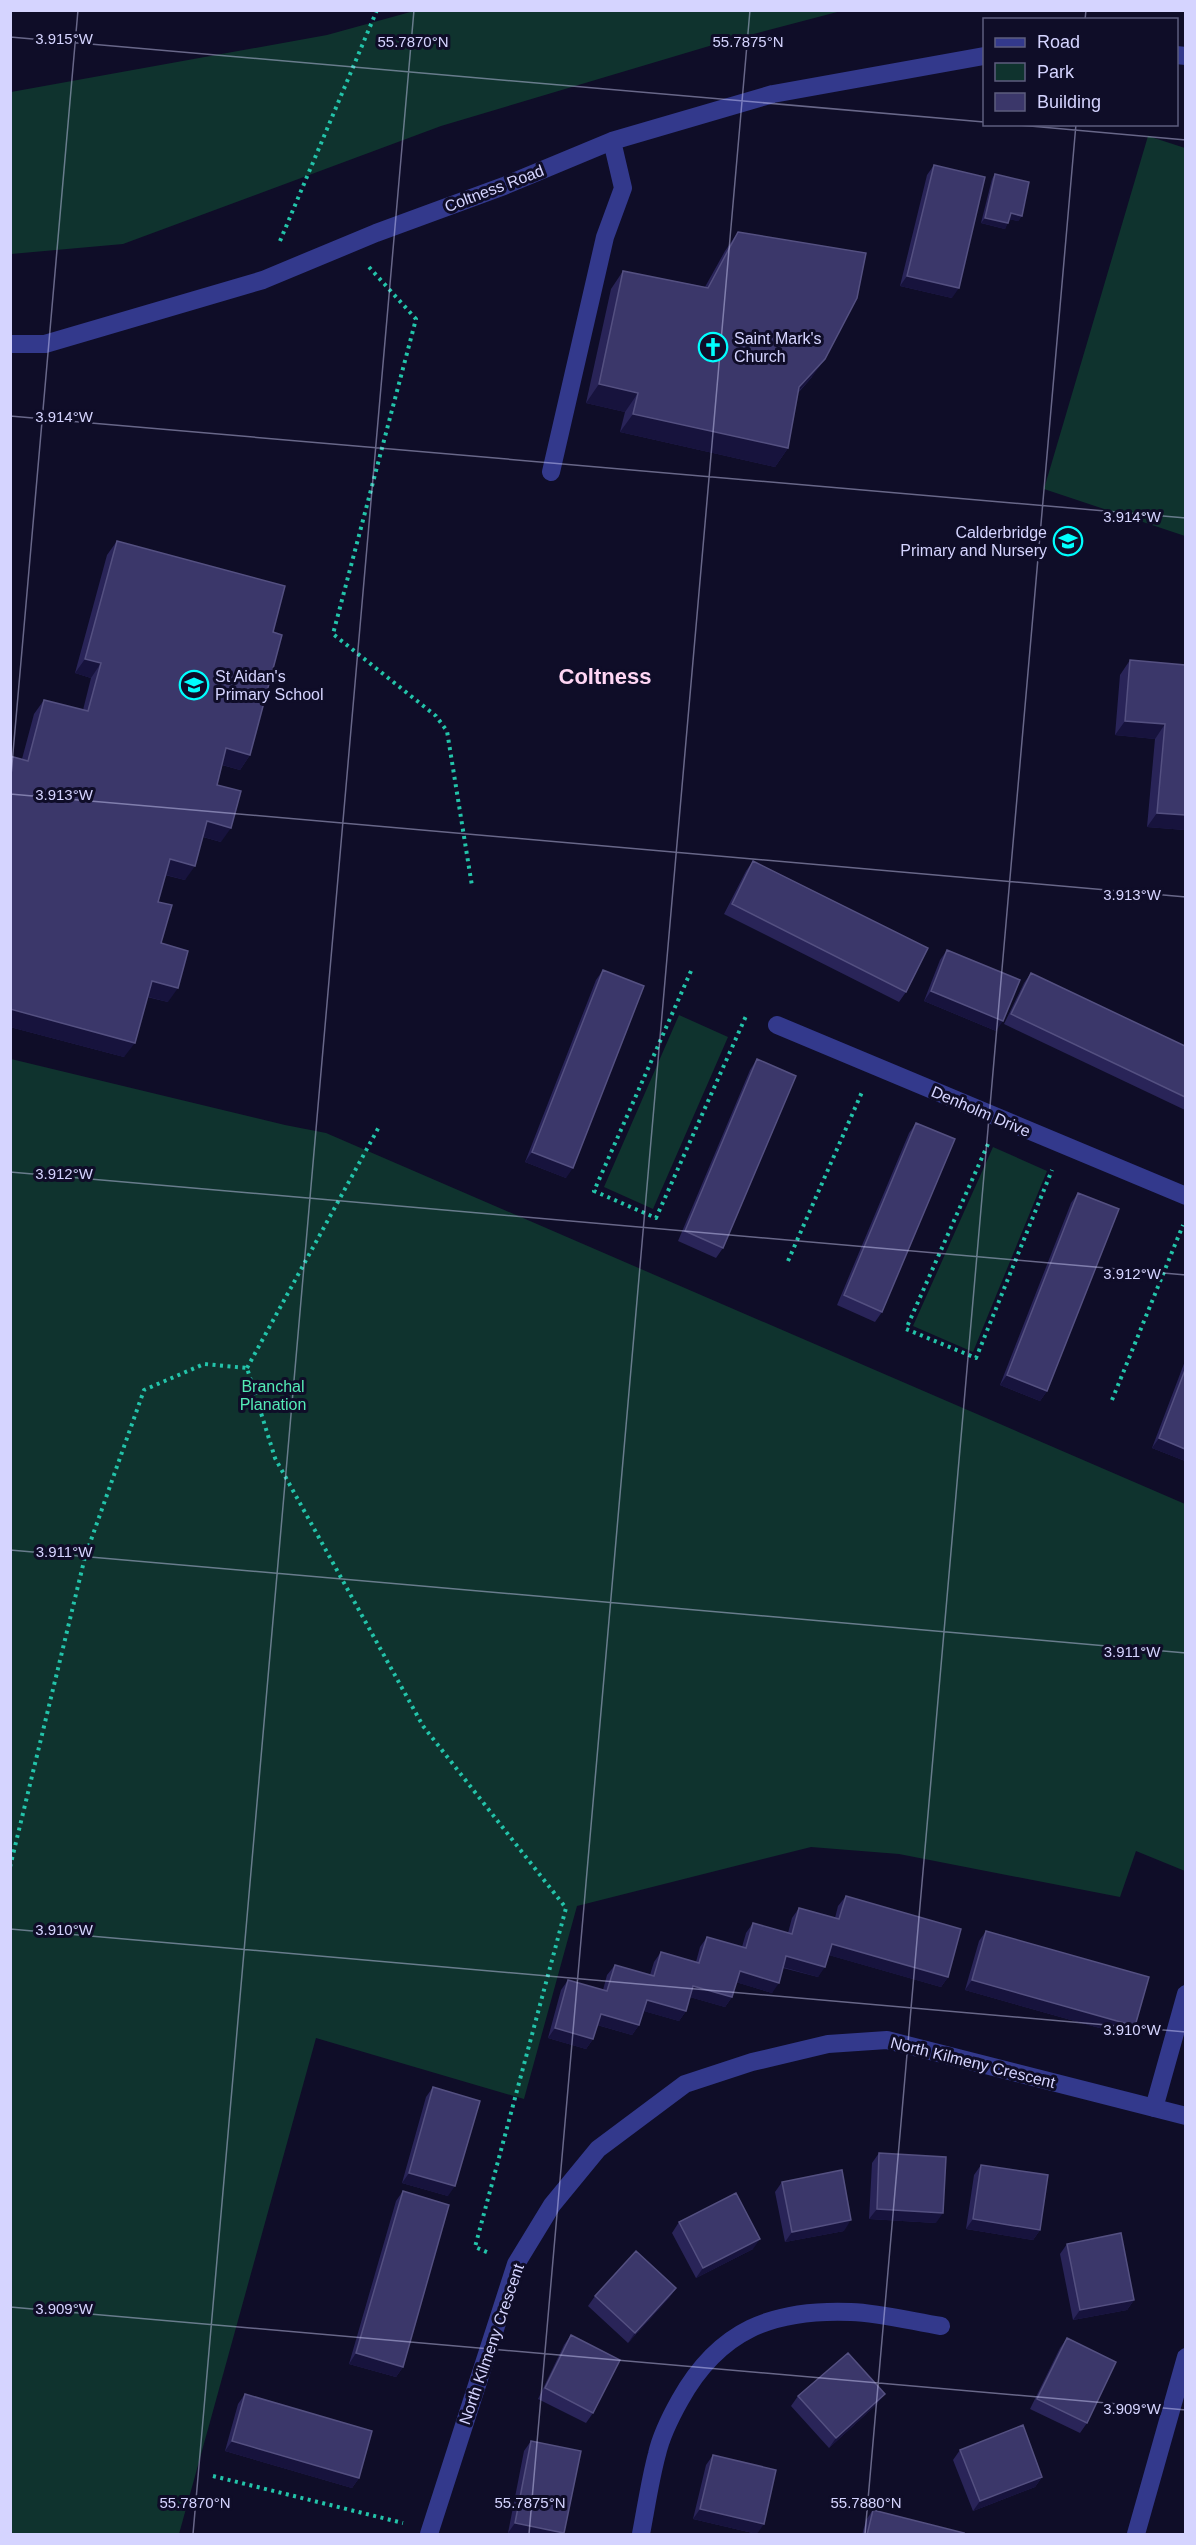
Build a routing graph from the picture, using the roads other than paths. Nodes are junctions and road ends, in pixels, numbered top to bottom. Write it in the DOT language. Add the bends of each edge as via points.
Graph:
graph roads {
  1 [pos="983,56"];
  2 [pos="612,141"];
  3 [pos="10,344"];
  4 [pos="551,472"];
  5 [pos="777,1025"];
  6 [pos="1185,1196"];
  7 [pos="1185,1994"];
  8 [pos="1154,2108"];
  9 [pos="1185,2116"];
  10 [pos="941,2326"];
  11 [pos="1185,2357"];
  12 [pos="429,2532"];
  13 [pos="641,2535"];
  14 [pos="1136,2535"];
  1 -- 2 [label="street, Coltness Road" via="773,94"];
  2 -- 3 [label="street, Coltness Road" via="263,280 45,344"];
  2 -- 4 [label="street" via="623,188 605,237"];
  5 -- 6 [label="street, Denholm Drive"];
  7 -- 8 [label="street"];
  8 -- 9 [label="street, North Kilmeny Crescent"];
  8 -- 12 [label="street, North Kilmeny Crescent" via="887,2040 828,2044 752,2062 685,2084 598,2149 552,2205 516,2264"];
  10 -- 13 [label="street" via="851,2312 807,2314 762,2322 724,2343 694,2374 673,2412 657,2452"];
  11 -- 14 [label="street"];
}
